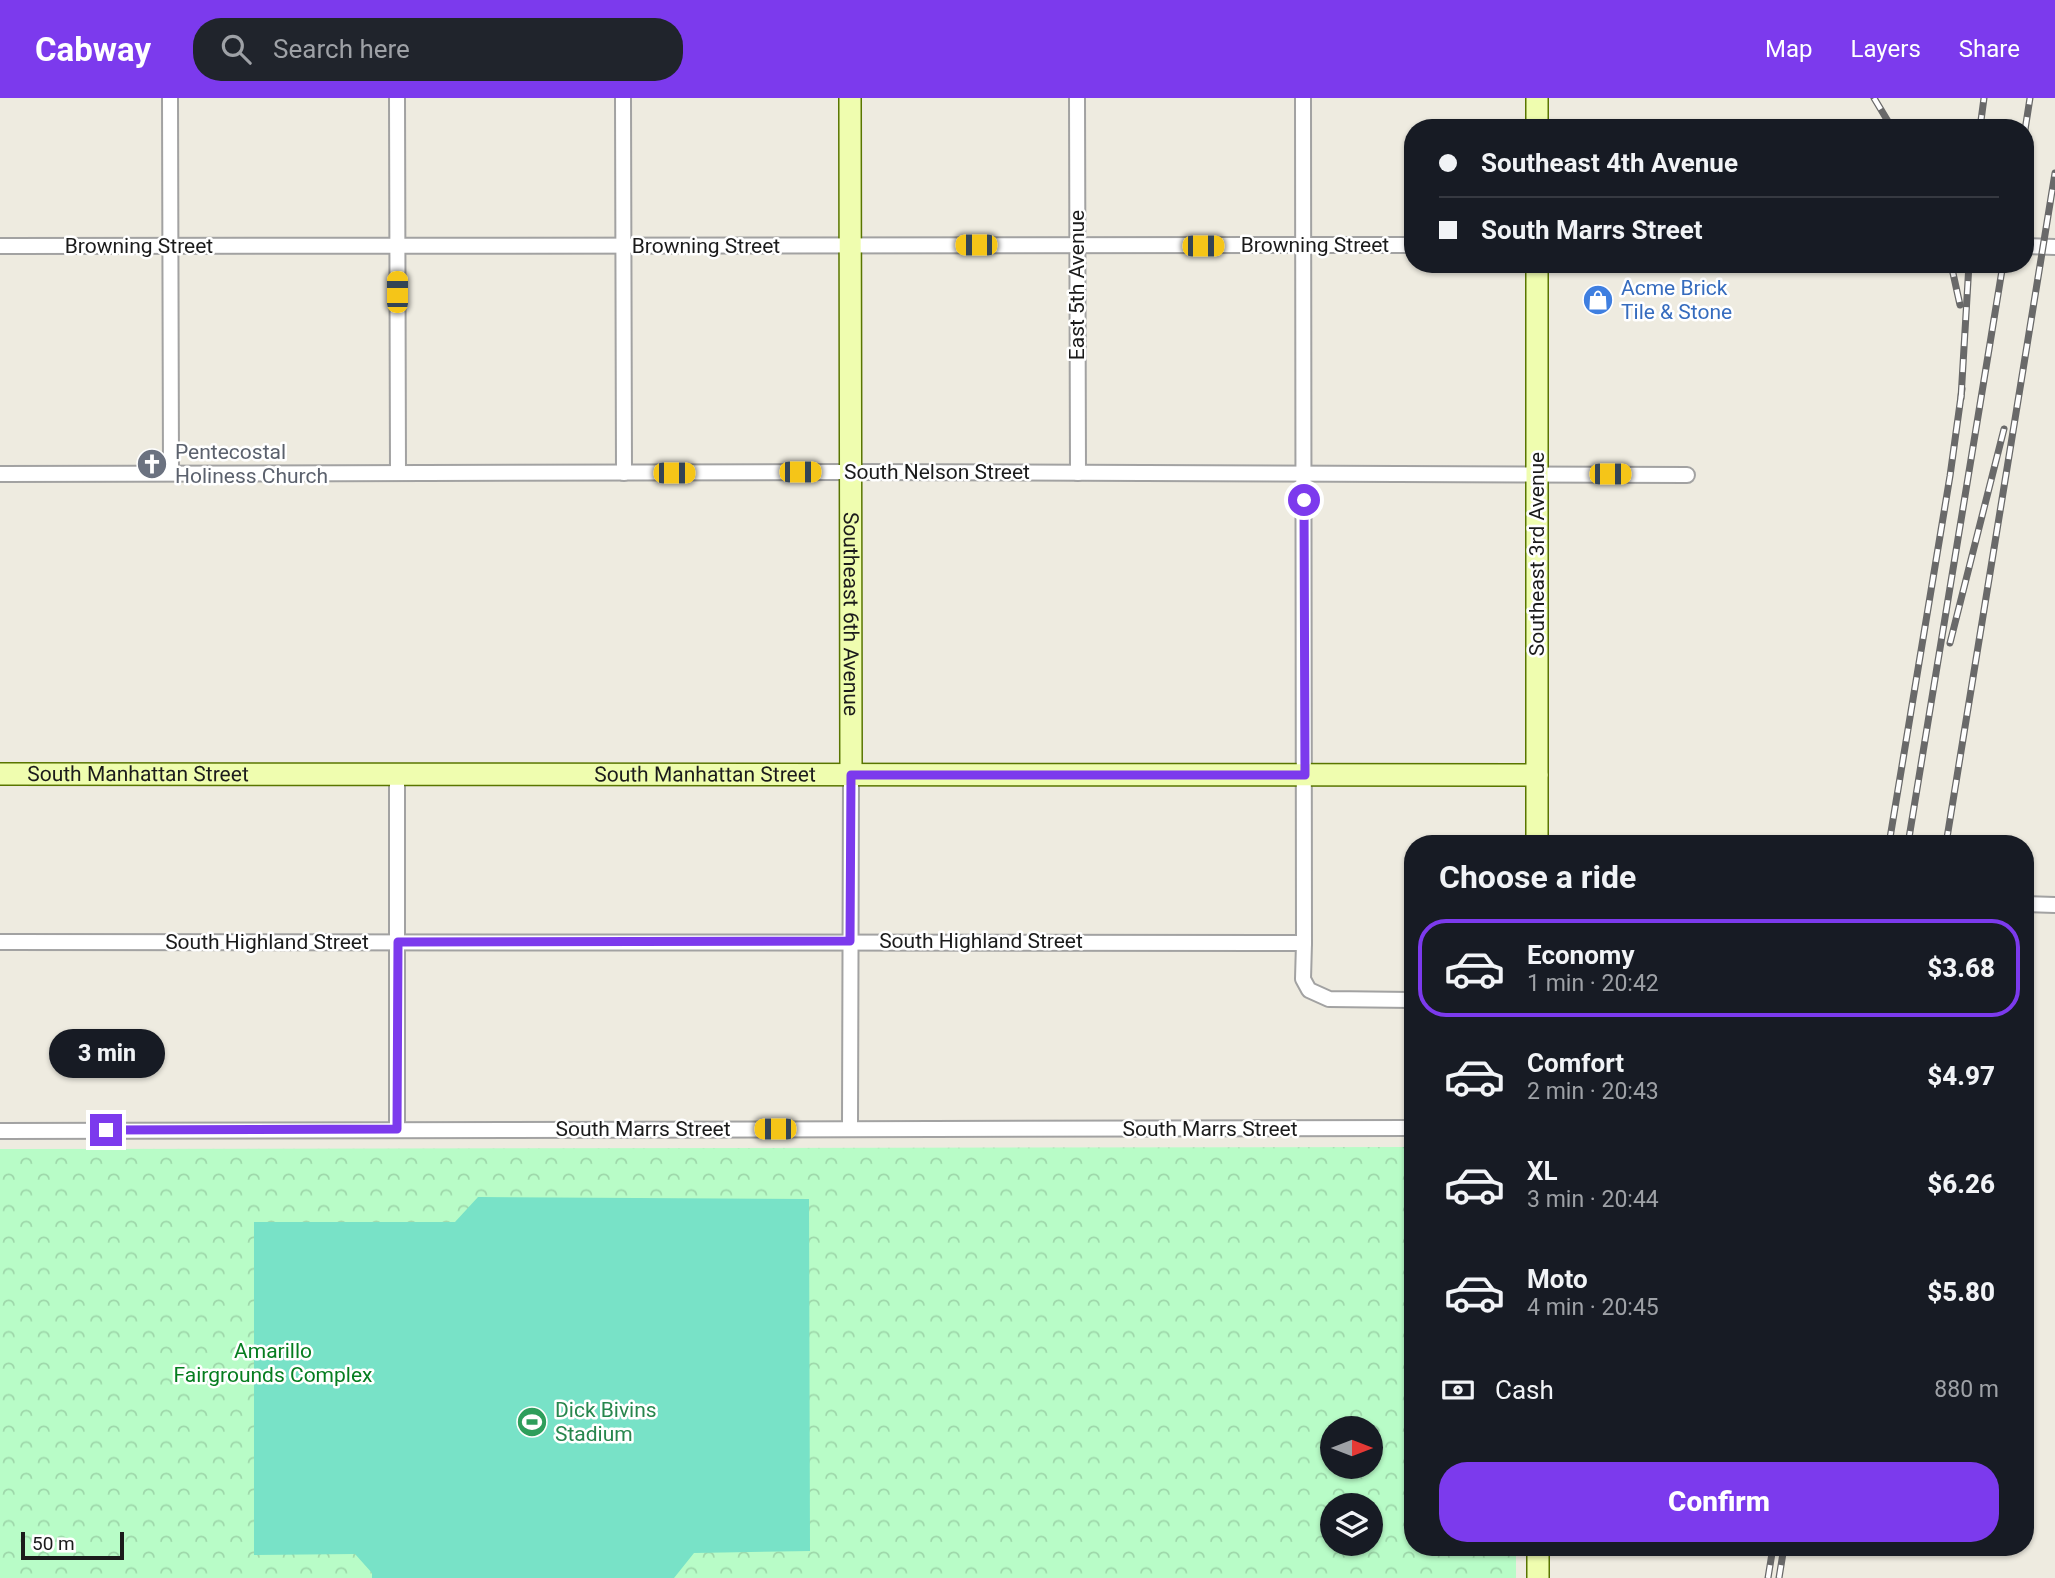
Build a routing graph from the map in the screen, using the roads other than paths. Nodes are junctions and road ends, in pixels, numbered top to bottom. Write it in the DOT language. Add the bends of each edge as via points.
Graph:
graph roads {
  1 [pos="170,98"];
  2 [pos="397,98"];
  3 [pos="622,98"];
  4 [pos="850,98"];
  5 [pos="1077,98"];
  6 [pos="1303,98"];
  7 [pos="1537,98"];
  8 [pos="1537,119"];
  9 [pos="850,245"];
  10 [pos="1077,245"];
  11 [pos="1404,245"];
  12 [pos="0,246"];
  13 [pos="171,246"];
  14 [pos="397,246"];
  15 [pos="1303,246"];
  16 [pos="2034,246"];
  17 [pos="622,247"];
  18 [pos="2055,247"];
  19 [pos="1537,273"];
  20 [pos="850,472"];
  21 [pos="1078,472"];
  22 [pos="171,473"];
  23 [pos="398,473"];
  24 [pos="624,473"];
  25 [pos="1304,473"];
  26 [pos="0,474"];
  27 [pos="1537,474"];
  28 [pos="1687,475"];
  29 [pos="0,774"];
  30 [pos="851,775"];
  31 [pos="1305,775"];
  32 [pos="1537,775"];
  33 [pos="397,776"];
  34 [pos="1541,835"];
  35 [pos="2034,904"];
  36 [pos="2055,905"];
  37 [pos="850,941"];
  38 [pos="0,942"];
  39 [pos="398,942"];
  40 [pos="1304,943"];
  41 [pos="1404,1000"];
  42 [pos="1404,1128"];
  43 [pos="397,1129"];
  44 [pos="850,1129"];
  45 [pos="0,1131"];
  46 [pos="1538,1556"];
  47 [pos="1538,1578"];
  1 -- 13 [label="street"];
  2 -- 14 [label="street"];
  3 -- 17 [label="street"];
  4 -- 9 [label="street, Southeast 6th Avenue"];
  5 -- 10 [label="street, East 5th Avenue"];
  6 -- 15 [label="street"];
  7 -- 8 [label="street"];
  9 -- 10 [label="street, Browning Street"];
  9 -- 17 [label="street, Browning Street"];
  9 -- 20 [label="street, Southeast 6th Avenue"];
  10 -- 15 [label="street, Browning Street"];
  10 -- 21 [label="street, East 5th Avenue"];
  11 -- 15 [label="street, Browning Street"];
  12 -- 13 [label="street, Browning Street"];
  13 -- 14 [label="street, Browning Street"];
  13 -- 22 [label="street"];
  14 -- 17 [label="street, Browning Street"];
  14 -- 23 [label="street"];
  15 -- 25 [label="street"];
  16 -- 18 [label="street"];
  17 -- 24 [label="street"];
  19 -- 27 [label="street, Southeast 3rd Avenue"];
  20 -- 21 [label="street, South Nelson Street"];
  20 -- 24 [label="street, South Nelson Street"];
  20 -- 30 [label="street, Southeast 6th Avenue"];
  21 -- 25 [label="street, South Nelson Street"];
  22 -- 23 [label="street, South Nelson Street"];
  22 -- 26 [label="street, South Nelson Street"];
  23 -- 24 [label="street, South Nelson Street"];
  25 -- 27 [label="street, South Nelson Street"];
  25 -- 31 [label="street"];
  27 -- 28 [label="street, South Nelson Street"];
  27 -- 32 [label="street, Southeast 3rd Avenue"];
  29 -- 33 [label="street, South Manhattan Street"];
  30 -- 31 [label="street, South Manhattan Street"];
  30 -- 33 [label="street, South Manhattan Street"];
  30 -- 37 [label="street, Southeast 6th Avenue"];
  31 -- 32 [label="street, South Manhattan Street"];
  31 -- 40 [label="street"];
  32 -- 34 [label="street, Southeast 3rd Avenue"];
  33 -- 39 [label="street"];
  35 -- 36 [label="street"];
  37 -- 39 [label="street, South Highland Street"];
  37 -- 40 [label="street, South Highland Street"];
  37 -- 44 [label="street, Southeast 6th Avenue"];
  38 -- 39 [label="street, South Highland Street"];
  39 -- 43 [label="street"];
  40 -- 41 [label="street" via="1303,979 1309,990 1329,999"];
  42 -- 44 [label="street, South Marrs Street"];
  43 -- 44 [label="street, South Marrs Street"];
  43 -- 45 [label="street, South Marrs Street"];
  46 -- 47 [label="street"];
}
